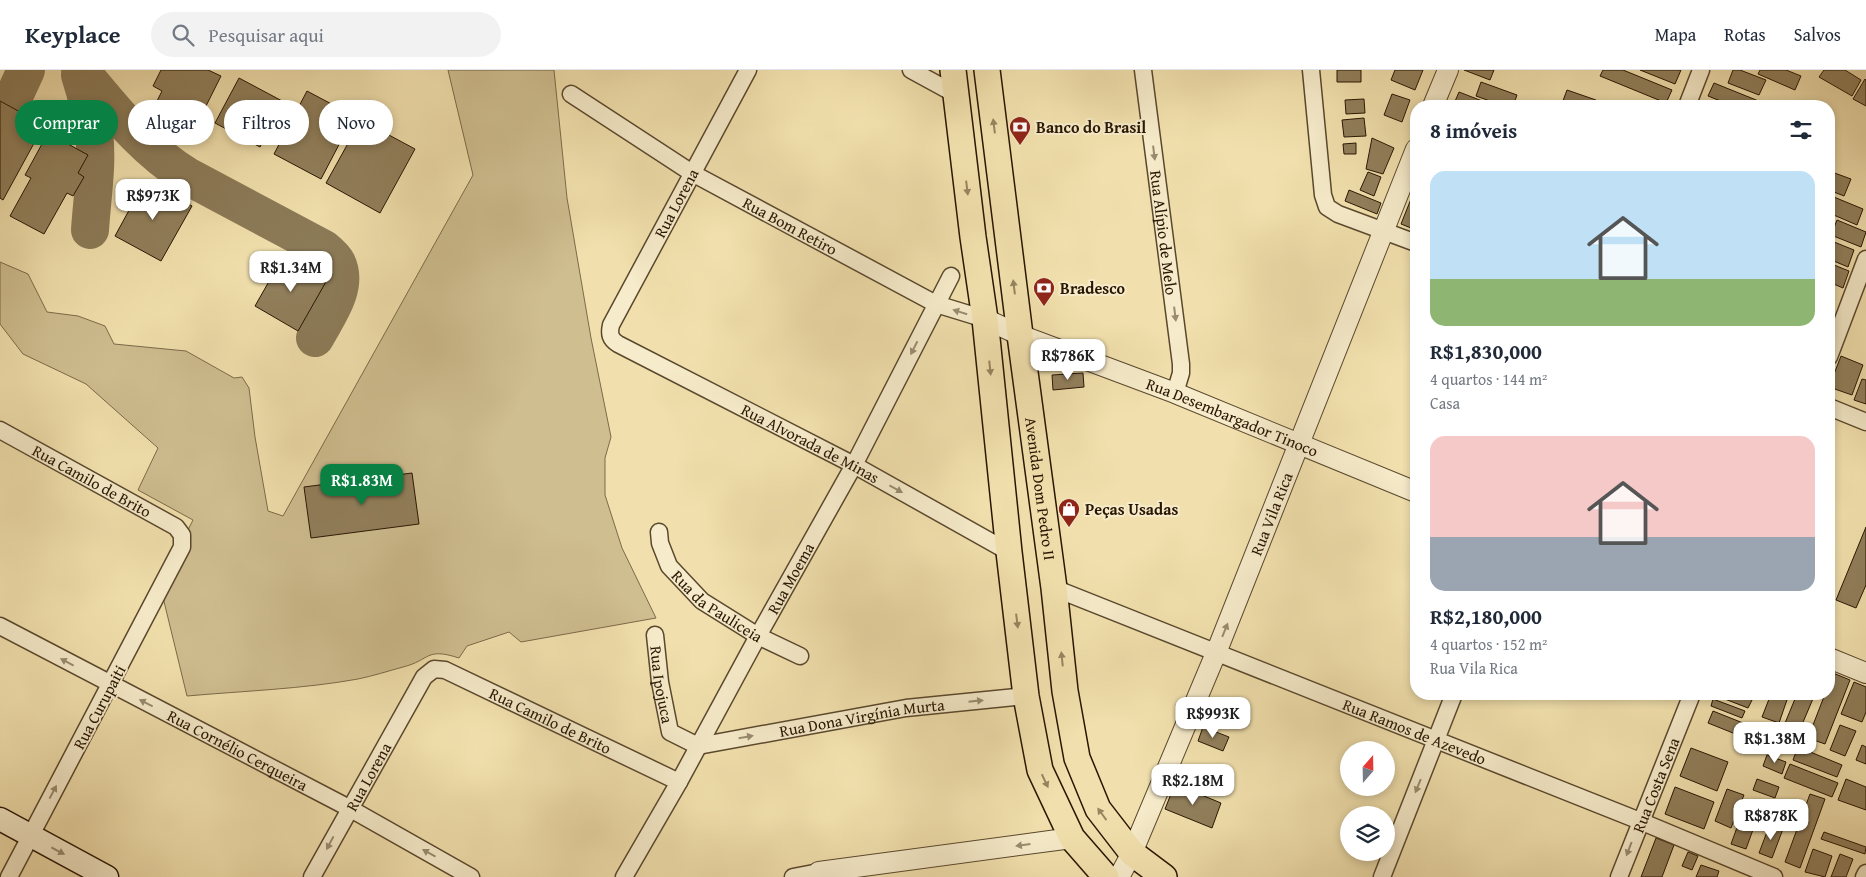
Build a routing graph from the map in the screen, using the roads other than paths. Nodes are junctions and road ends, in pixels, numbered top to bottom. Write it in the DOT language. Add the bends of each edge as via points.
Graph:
graph roads {
  1 [pos="748,70"];
  2 [pos="911,70"];
  3 [pos="953,70"];
  4 [pos="987,70"];
  5 [pos="1143,70"];
  6 [pos="1311,70"];
  7 [pos="1448,70"];
  8 [pos="1701,70"];
  9 [pos="571,94"];
  10 [pos="955,94"];
  11 [pos="1436,100"];
  12 [pos="1688,100"];
  13 [pos="1410,164"];
  14 [pos="692,173"];
  15 [pos="1384,230"];
  16 [pos="1410,241"];
  17 [pos="1866,259"];
  18 [pos="950,276"];
  19 [pos="936,304"];
  20 [pos="985,320"];
  21 [pos="1020,335"];
  22 [pos="611,337"];
  23 [pos="1835,341"];
  24 [pos="1175,393"];
  25 [pos="1835,409"];
  26 [pos="1866,422"];
  27 [pos="0,430"];
  28 [pos="1300,444"];
  29 [pos="854,465"];
  30 [pos="1410,490"];
  31 [pos="659,532"];
  32 [pos="182,535"];
  33 [pos="1009,552"];
  34 [pos="1054,588"];
  35 [pos="0,626"];
  36 [pos="655,635"];
  37 [pos="758,636"];
  38 [pos="1216,653"];
  39 [pos="800,656"];
  40 [pos="1835,660"];
  41 [pos="1866,672"];
  42 [pos="424,677"];
  43 [pos="110,685"];
  44 [pos="1026,696"];
  45 [pos="1452,700"];
  46 [pos="1690,700"];
  47 [pos="1436,741"];
  48 [pos="698,746"];
  49 [pos="679,782"];
  50 [pos="349,808"];
  51 [pos="0,819"];
  52 [pos="1640,821"];
  53 [pos="30,836"];
  54 [pos="1072,838"];
  55 [pos="1132,853"];
  56 [pos="1866,873"];
  57 [pos="818,875"];
  58 [pos="9,877"];
  59 [pos="108,877"];
  60 [pos="312,877"];
  61 [pos="471,877"];
  62 [pos="624,877"];
  63 [pos="793,877"];
  64 [pos="1106,877"];
  65 [pos="1119,877"];
  66 [pos="1164,877"];
  67 [pos="1382,877"];
  68 [pos="1619,877"];
  69 [pos="1774,877"];
  70 [pos="1864,877"];
  1 -- 14 [label="street, Rua Lorena"];
  2 -- 10 [label="street"];
  3 -- 10 [label="main road"];
  21 -- 4 [label="main road, Avenida Dom Pedro II, one-way"];
  5 -- 24 [label="street, Rua Alípio de Melo, one-way" via="1181,364"];
  6 -- 15 [label="street" via="1323,195 1328,207 1338,214"];
  7 -- 11 [label="street"];
  8 -- 12 [label="street"];
  9 -- 14 [label="street, Rua Bom Retiro"];
  10 -- 20 [label="main road, one-way"];
  13 -- 15 [label="street, Rua Vila Rica"];
  14 -- 19 [label="street, Rua Bom Retiro"];
  14 -- 22 [label="street, Rua Lorena" via="611,325"];
  15 -- 16 [label="street"];
  15 -- 28 [label="street, Rua Vila Rica"];
  17 -- 23 [label="street"];
  18 -- 19 [label="street, Rua Moema"];
  20 -- 19 [label="street, Rua Bom Retiro, one-way"];
  19 -- 29 [label="street, Rua Moema, one-way"];
  20 -- 21 [label="street, Rua Bom Retiro"];
  20 -- 33 [label="main road, one-way"];
  21 -- 24 [label="street, Rua Desembargador Tinoco"];
  21 -- 34 [label="main road, Avenida Dom Pedro II"];
  22 -- 29 [label="street, Rua Alvorada de Minas" via="618,344"];
  24 -- 28 [label="street, Rua Desembargador Tinoco"];
  25 -- 26 [label="street"];
  27 -- 32 [label="street, Rua Camilo de Brito" via="165,520"];
  28 -- 30 [label="street, Rua Desembargador Tinoco"];
  38 -- 28 [label="street, Rua Vila Rica, one-way"];
  29 -- 33 [label="street, Rua Alvorada de Minas, one-way"];
  29 -- 37 [label="street, Rua Moema"];
  31 -- 37 [label="street, Rua da Pauliceia" via="669,566 680,579 702,601"];
  32 -- 43 [label="street, Rua Curupaiti" via="182,547"];
  33 -- 44 [label="main road, one-way"];
  34 -- 38 [label="street, Rua Ramos de Azevedo"];
  55 -- 34 [label="main road, Avenida Dom Pedro II, one-way" via="1098,810 1077,758 1065,691"];
  43 -- 35 [label="street, Rua Cornélio Cerqueira, one-way"];
  36 -- 48 [label="street, Rua Ipojuca" via="670,732"];
  37 -- 39 [label="street, Rua da Pauliceia"];
  37 -- 48 [label="street, Rua Moema"];
  38 -- 47 [label="street, Rua Ramos de Azevedo"];
  38 -- 55 [label="street, Rua Vila Rica"];
  40 -- 41 [label="street"];
  42 -- 49 [label="street, Rua Camilo de Brito" via="434,669 445,670"];
  42 -- 50 [label="street, Rua Lorena"];
  50 -- 43 [label="street, Rua Cornélio Cerqueira, one-way"];
  53 -- 43 [label="street, Rua Curupaiti, one-way"];
  48 -- 44 [label="street, Rua Dona Virgínia Murta, one-way" via="906,708"];
  44 -- 54 [label="main road, one-way" via="1040,770"];
  45 -- 47 [label="street"];
  46 -- 52 [label="street, Rua Costa Sena"];
  47 -- 52 [label="street, Rua Ramos de Azevedo"];
  47 -- 67 [label="street, one-way"];
  48 -- 49 [label="street, Rua Moema"];
  49 -- 62 [label="street, Rua Moema"];
  50 -- 60 [label="street, Rua Lorena, one-way"];
  61 -- 50 [label="street, Rua Cornélio Cerqueira, one-way"];
  51 -- 53 [label="main road"];
  52 -- 68 [label="street, Rua Costa Sena, one-way"];
  52 -- 69 [label="street, Rua Ramos de Azevedo"];
  53 -- 58 [label="street, Rua Curupaiti"];
  53 -- 59 [label="main road, one-way"];
  54 -- 57 [label="street, one-way"];
  54 -- 64 [label="main road"];
  55 -- 65 [label="street, Rua Vila Rica"];
  55 -- 66 [label="main road, Avenida Dom Pedro II"];
  56 -- 70 [label="street"];
  57 -- 63 [label="street"];
}
